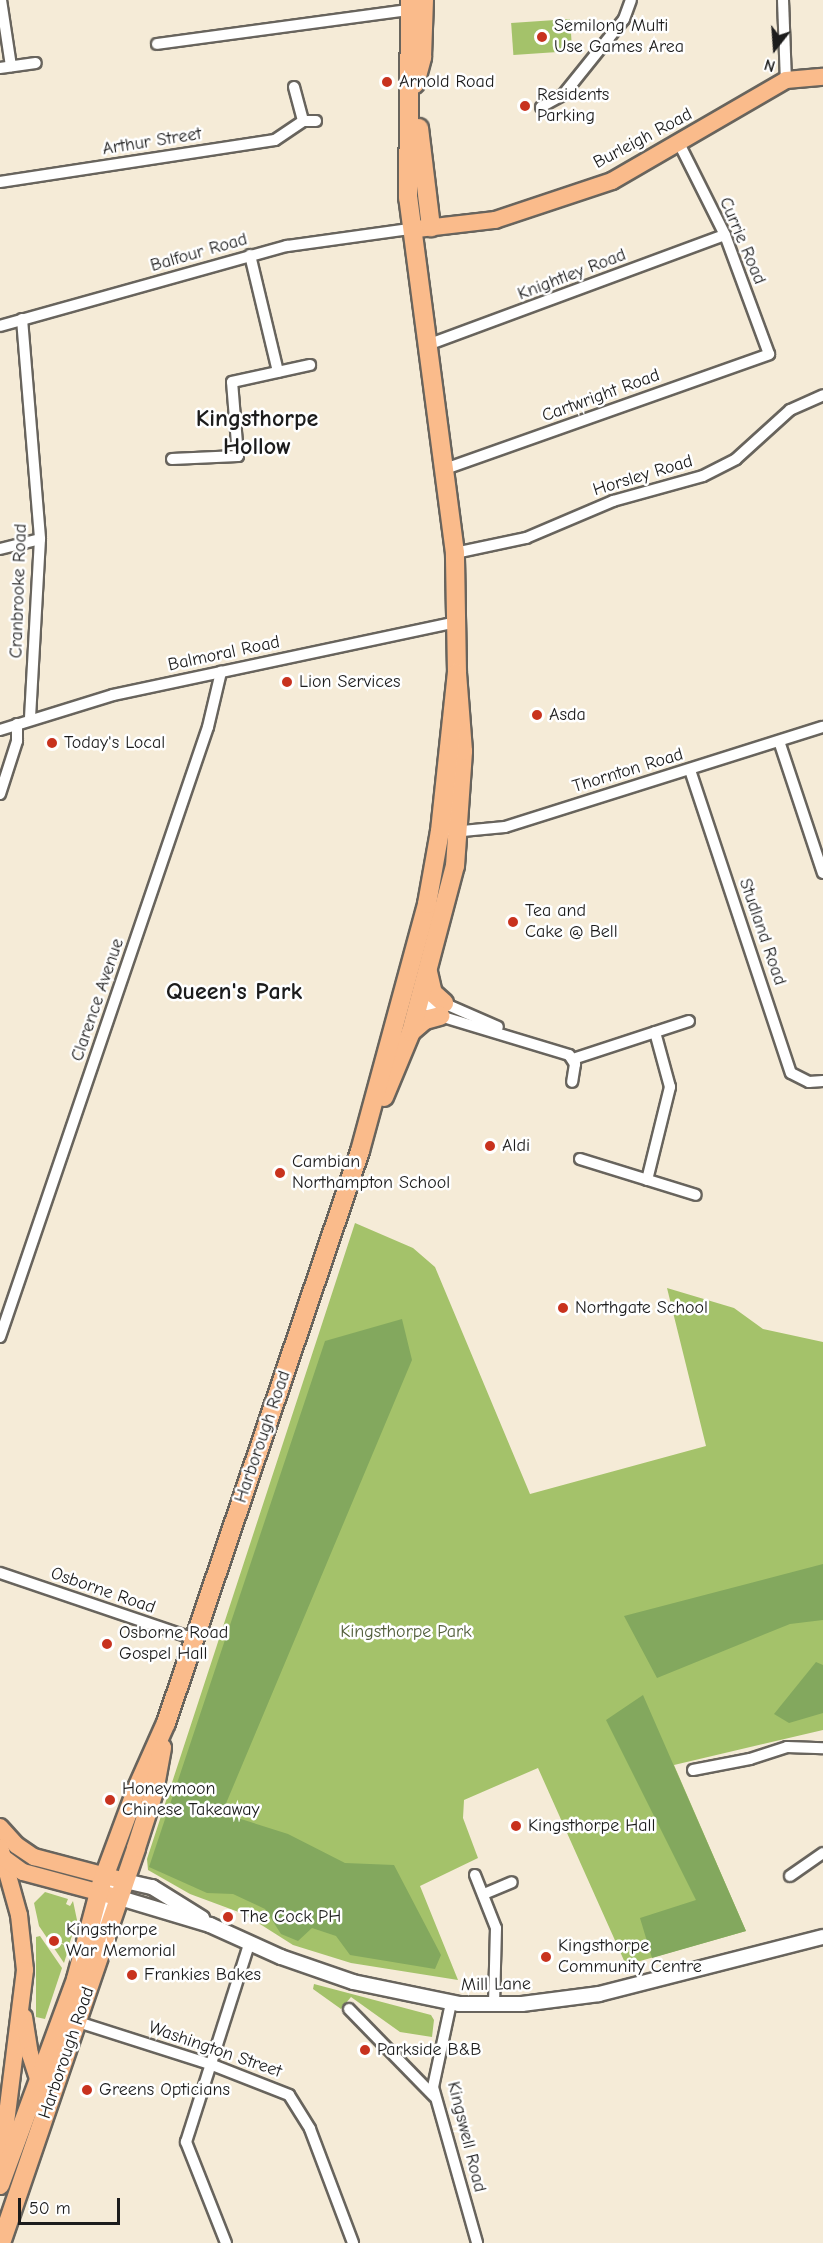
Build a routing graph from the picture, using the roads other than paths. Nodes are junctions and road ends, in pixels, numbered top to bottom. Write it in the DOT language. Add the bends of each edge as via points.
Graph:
graph roads {
  1 [pos="0,0"];
  2 [pos="631,0"];
  3 [pos="783,0"];
  4 [pos="415,3"];
  5 [pos="157,44"];
  6 [pos="36,63"];
  7 [pos="5,67"];
  8 [pos="819,77"];
  9 [pos="786,80"];
  10 [pos="294,87"];
  11 [pos="412,99"];
  12 [pos="541,107"];
  13 [pos="303,121"];
  14 [pos="316,121"];
  15 [pos="679,143"];
  16 [pos="0,182"];
  17 [pos="431,227"];
  18 [pos="410,229"];
  19 [pos="725,235"];
  20 [pos="250,255"];
  21 [pos="22,319"];
  22 [pos="0,326"];
  23 [pos="430,344"];
  24 [pos="769,354"];
  25 [pos="310,365"];
  26 [pos="278,372"];
  27 [pos="823,395"];
  28 [pos="171,459"];
  29 [pos="445,470"];
  30 [pos="40,539"];
  31 [pos="0,549"];
  32 [pos="455,553"];
  33 [pos="457,622"];
  34 [pos="221,672"];
  35 [pos="457,673"];
  36 [pos="30,720"];
  37 [pos="17,724"];
  38 [pos="823,727"];
  39 [pos="0,730"];
  40 [pos="779,741"];
  41 [pos="690,770"];
  42 [pos="0,794"];
  43 [pos="440,831"];
  44 [pos="459,832"];
  45 [pos="823,873"];
  46 [pos="417,942"];
  47 [pos="428,970"];
  48 [pos="409,972"];
  49 [pos="420,998"];
  50 [pos="442,1010"];
  51 [pos="689,1021"];
  52 [pos="392,1032"];
  53 [pos="411,1032"];
  54 [pos="655,1032"];
  55 [pos="573,1059"];
  56 [pos="823,1081"];
  57 [pos="572,1082"];
  58 [pos="360,1151"];
  59 [pos="580,1159"];
  60 [pos="646,1180"];
  61 [pos="696,1195"];
  62 [pos="0,1337"];
  63 [pos="0,1573"];
  64 [pos="195,1639"];
  65 [pos="823,1748"];
  66 [pos="693,1770"];
  67 [pos="0,1827"];
  68 [pos="2,1853"];
  69 [pos="823,1853"];
  70 [pos="475,1875"];
  71 [pos="790,1876"];
  72 [pos="512,1882"];
  73 [pos="112,1889"];
  74 [pos="484,1894"];
  75 [pos="113,1918"];
  76 [pos="210,1925"];
  77 [pos="823,1937"];
  78 [pos="248,1947"];
  79 [pos="451,2003"];
  80 [pos="23,2005"];
  81 [pos="494,2005"];
  82 [pos="349,2009"];
  83 [pos="78,2022"];
  84 [pos="210,2064"];
  85 [pos="39,2083"];
  86 [pos="435,2096"];
  87 [pos="44,2118"];
  88 [pos="0,2170"];
  89 [pos="0,2185"];
  90 [pos="1,2243"];
  91 [pos="226,2243"];
  92 [pos="353,2243"];
  93 [pos="477,2243"];
  1 -- 7 [label="street"];
  2 -- 12 [label="street" via="624,19 563,95"];
  3 -- 9 [label="street"];
  4 -- 5 [label="street"];
  4 -- 11 [label="highway" via="407,52"];
  6 -- 7 [label="street"];
  8 -- 9 [label="main road, Burleigh Road"];
  9 -- 15 [label="main road, Burleigh Road"];
  10 -- 13 [label="street"];
  11 -- 17 [label="highway" via="420,132"];
  11 -- 18 [label="highway"];
  13 -- 14 [label="street"];
  13 -- 16 [label="street, Arthur Street" via="275,140"];
  15 -- 17 [label="main road, Burleigh Road" via="612,181 495,220"];
  15 -- 19 [label="street, Currie Road"];
  17 -- 18 [label="main road, Burleigh Road"];
  18 -- 20 [label="street, Balfour Road" via="312,241"];
  18 -- 23 [label="highway"];
  19 -- 23 [label="street, Knightley Road"];
  19 -- 24 [label="street, Currie Road"];
  20 -- 21 [label="street, Balfour Road"];
  20 -- 26 [label="street"];
  21 -- 22 [label="street, Balfour Road"];
  21 -- 30 [label="street, Cranbrooke Road"];
  23 -- 29 [label="highway"];
  24 -- 29 [label="street, Cartwright Road"];
  25 -- 26 [label="street"];
  26 -- 28 [label="street" via="232,382 238,456"];
  27 -- 32 [label="street, Horsley Road" via="790,410 736,459 703,476 613,501 526,538"];
  29 -- 32 [label="highway"];
  30 -- 31 [label="street"];
  30 -- 36 [label="street, Cranbrooke Road"];
  32 -- 33 [label="highway"];
  33 -- 34 [label="street, Balmoral Road"];
  33 -- 35 [label="highway"];
  34 -- 36 [label="street, Balmoral Road" via="104,697"];
  34 -- 62 [label="street, Clarence Avenue" via="207,727"];
  35 -- 43 [label="highway"];
  35 -- 44 [label="highway" via="463,751"];
  36 -- 37 [label="street, Balmoral Road"];
  37 -- 39 [label="street, Balmoral Road"];
  37 -- 42 [label="street" via="17,741"];
  38 -- 40 [label="street, Thornton Road"];
  40 -- 41 [label="street, Thornton Road"];
  40 -- 45 [label="street"];
  41 -- 44 [label="street, Thornton Road" via="505,827"];
  41 -- 56 [label="street, Studland Road" via="791,1072 809,1082"];
  43 -- 44 [label="street, Thornton Road"];
  43 -- 46 [label="highway"];
  44 -- 46 [label="highway" via="445,854 426,924"];
  44 -- 47 [label="highway" via="455,866"];
  46 -- 48 [label="highway"];
  47 -- 49 [label="highway"];
  47 -- 50 [label="highway"];
  48 -- 49 [label="highway"];
  48 -- 52 [label="highway"];
  49 -- 50 [label="street"];
  49 -- 52 [label="highway" via="411,1000 405,1022"];
  49 -- 53 [label="highway"];
  50 -- 53 [label="highway"];
  50 -- 55 [label="street"];
  51 -- 54 [label="street"];
  52 -- 58 [label="highway"];
  53 -- 58 [label="highway"];
  54 -- 55 [label="street"];
  54 -- 60 [label="street" via="670,1087"];
  55 -- 57 [label="street"];
  58 -- 64 [label="highway, Harborough Road"];
  59 -- 60 [label="street"];
  60 -- 61 [label="street"];
  63 -- 64 [label="street, Osborne Road"];
  64 -- 73 [label="highway, Harborough Road" via="166,1723 154,1792"];
  65 -- 66 [label="street" via="787,1747"];
  67 -- 73 [label="main road" via="34,1857"];
  68 -- 73 [label="main road" via="23,1872"];
  68 -- 80 [label="main road" via="23,1935"];
  69 -- 71 [label="street"];
  70 -- 74 [label="street"];
  72 -- 74 [label="street"];
  73 -- 75 [label="highway, Harborough Road"];
  73 -- 76 [label="street, Mill Lane" via="140,1903"];
  73 -- 76 [label="street, Mill Lane" via="146,1886 187,1906"];
  73 -- 85 [label="highway, Harborough Road"];
  74 -- 81 [label="street" via="496,1928"];
  75 -- 78 [label="street" via="130,1907"];
  75 -- 83 [label="highway, Harborough Road"];
  76 -- 78 [label="street, Mill Lane"];
  77 -- 81 [label="street, Mill Lane" via="621,1990 554,2001"];
  78 -- 79 [label="street, Mill Lane" via="353,1982"];
  78 -- 84 [label="street"];
  79 -- 81 [label="street, Mill Lane"];
  79 -- 86 [label="street, Kingswell Road" via="434,2076"];
  80 -- 85 [label="main road"];
  80 -- 88 [label="main road"];
  82 -- 86 [label="street"];
  83 -- 84 [label="street, Washington Street"];
  83 -- 87 [label="highway, Harborough Road"];
  84 -- 91 [label="street" via="186,2142"];
  84 -- 92 [label="street, Washington Street" via="277,2088 300,2108"];
  85 -- 87 [label="main road"];
  85 -- 89 [label="highway, Harborough Road"];
  86 -- 93 [label="street, Kingswell Road"];
  87 -- 90 [label="highway, Harborough Road"];
}
